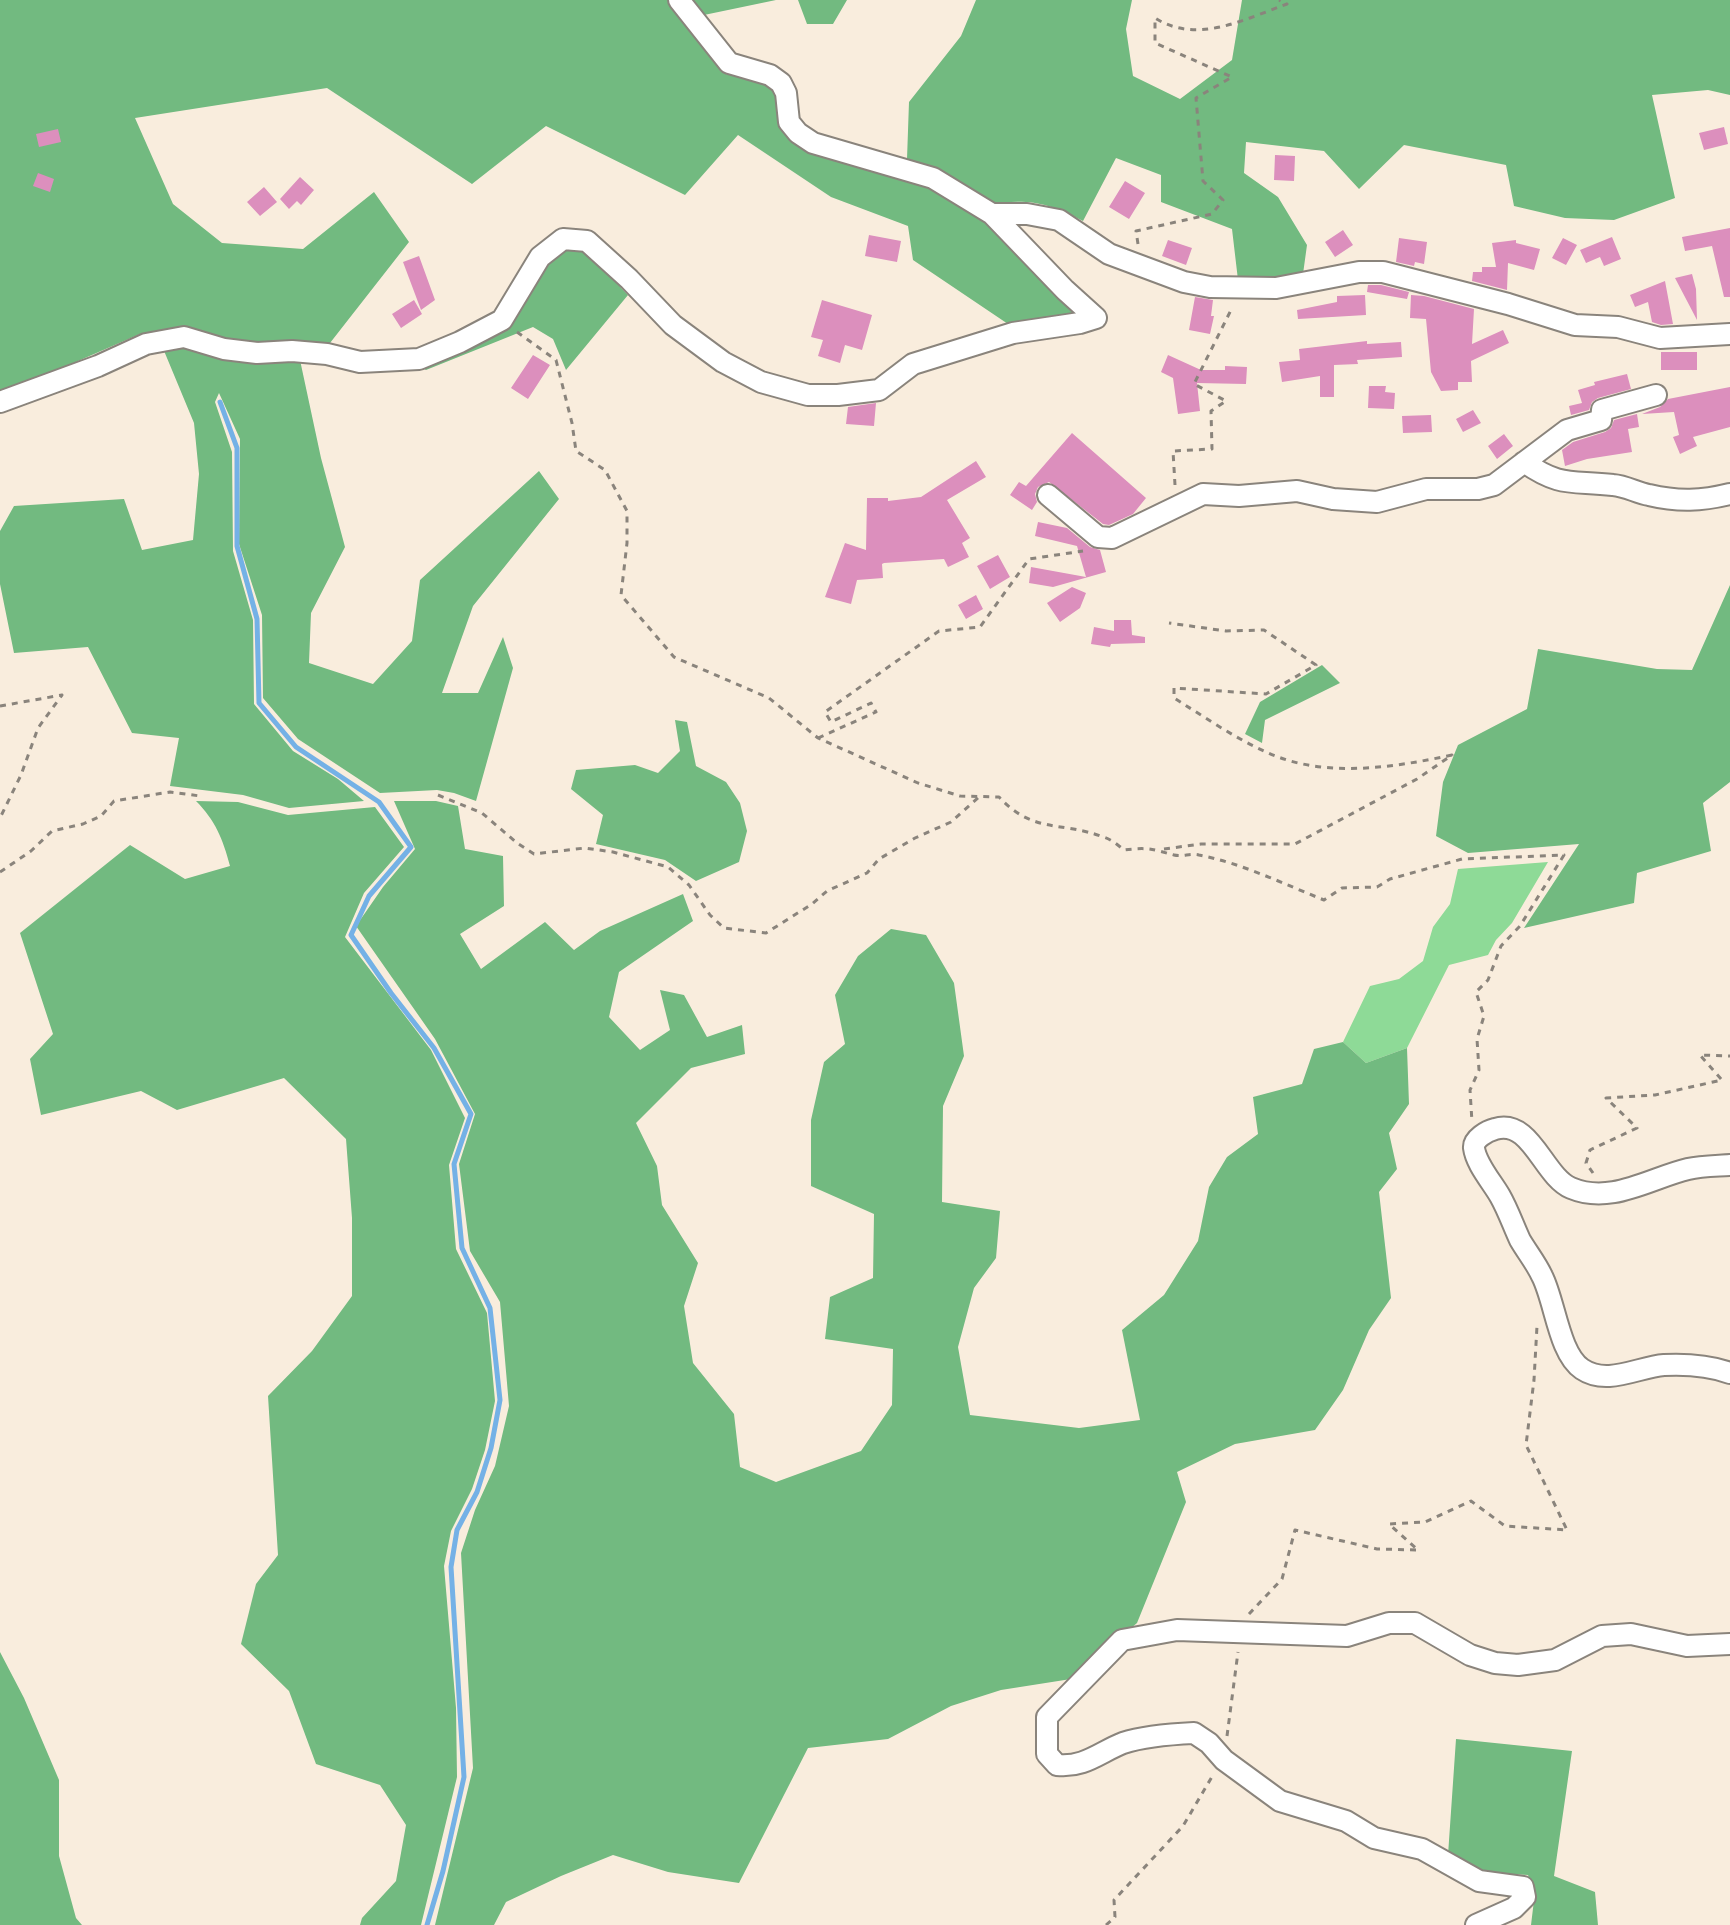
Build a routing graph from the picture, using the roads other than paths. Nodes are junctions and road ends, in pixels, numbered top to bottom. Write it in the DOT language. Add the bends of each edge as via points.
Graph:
graph roads {
  1 [pos="679,0"];
  2 [pos="992,214"];
  3 [pos="1730,334"];
  4 [pos="1656,395"];
  5 [pos="0,402"];
  6 [pos="1524,462"];
  7 [pos="1730,494"];
  8 [pos="1048,495"];
  9 [pos="1730,1165"];
  10 [pos="1730,1373"];
  11 [pos="1730,1644"];
  12 [pos="1476,1925"];
  1 -- 2 [label="street" via="729,63 781,83 789,122 798,133 813,143 933,178"];
  2 -- 3 [label="street" via="1059,220 1109,254 1210,287 1276,288 1383,272 1575,325 1618,327 1660,338"];
  2 -- 5 [label="street" via="1096,318 1013,333 913,364 879,390 808,395 761,382 673,325 587,241 563,239 540,257 502,320 419,359 360,362 327,354 224,349 184,337 146,344"];
  4 -- 6 [label="street" via="1602,410 1601,420 1567,430"];
  6 -- 7 [label="street" via="1561,482 1617,485 1664,498 1700,501"];
  6 -- 8 [label="street" via="1494,485 1426,489 1377,502 1297,491 1203,494 1104,539"];
  9 -- 10 [label="street" via="1689,1168 1606,1193 1569,1188 1521,1134 1508,1127 1482,1135 1474,1149 1542,1276 1570,1356 1580,1369 1597,1376 1663,1365"];
  11 -- 12 [label="street" via="1697,1646 1631,1634 1602,1636 1555,1660 1518,1665 1470,1655 1415,1623 1389,1623 1347,1636 1177,1630 1122,1640 1047,1717 1047,1754 1057,1765 1092,1760 1125,1743 1194,1733 1280,1801 1346,1821 1374,1838 1422,1849 1479,1881 1523,1887 1525,1897 1514,1908"];
}
